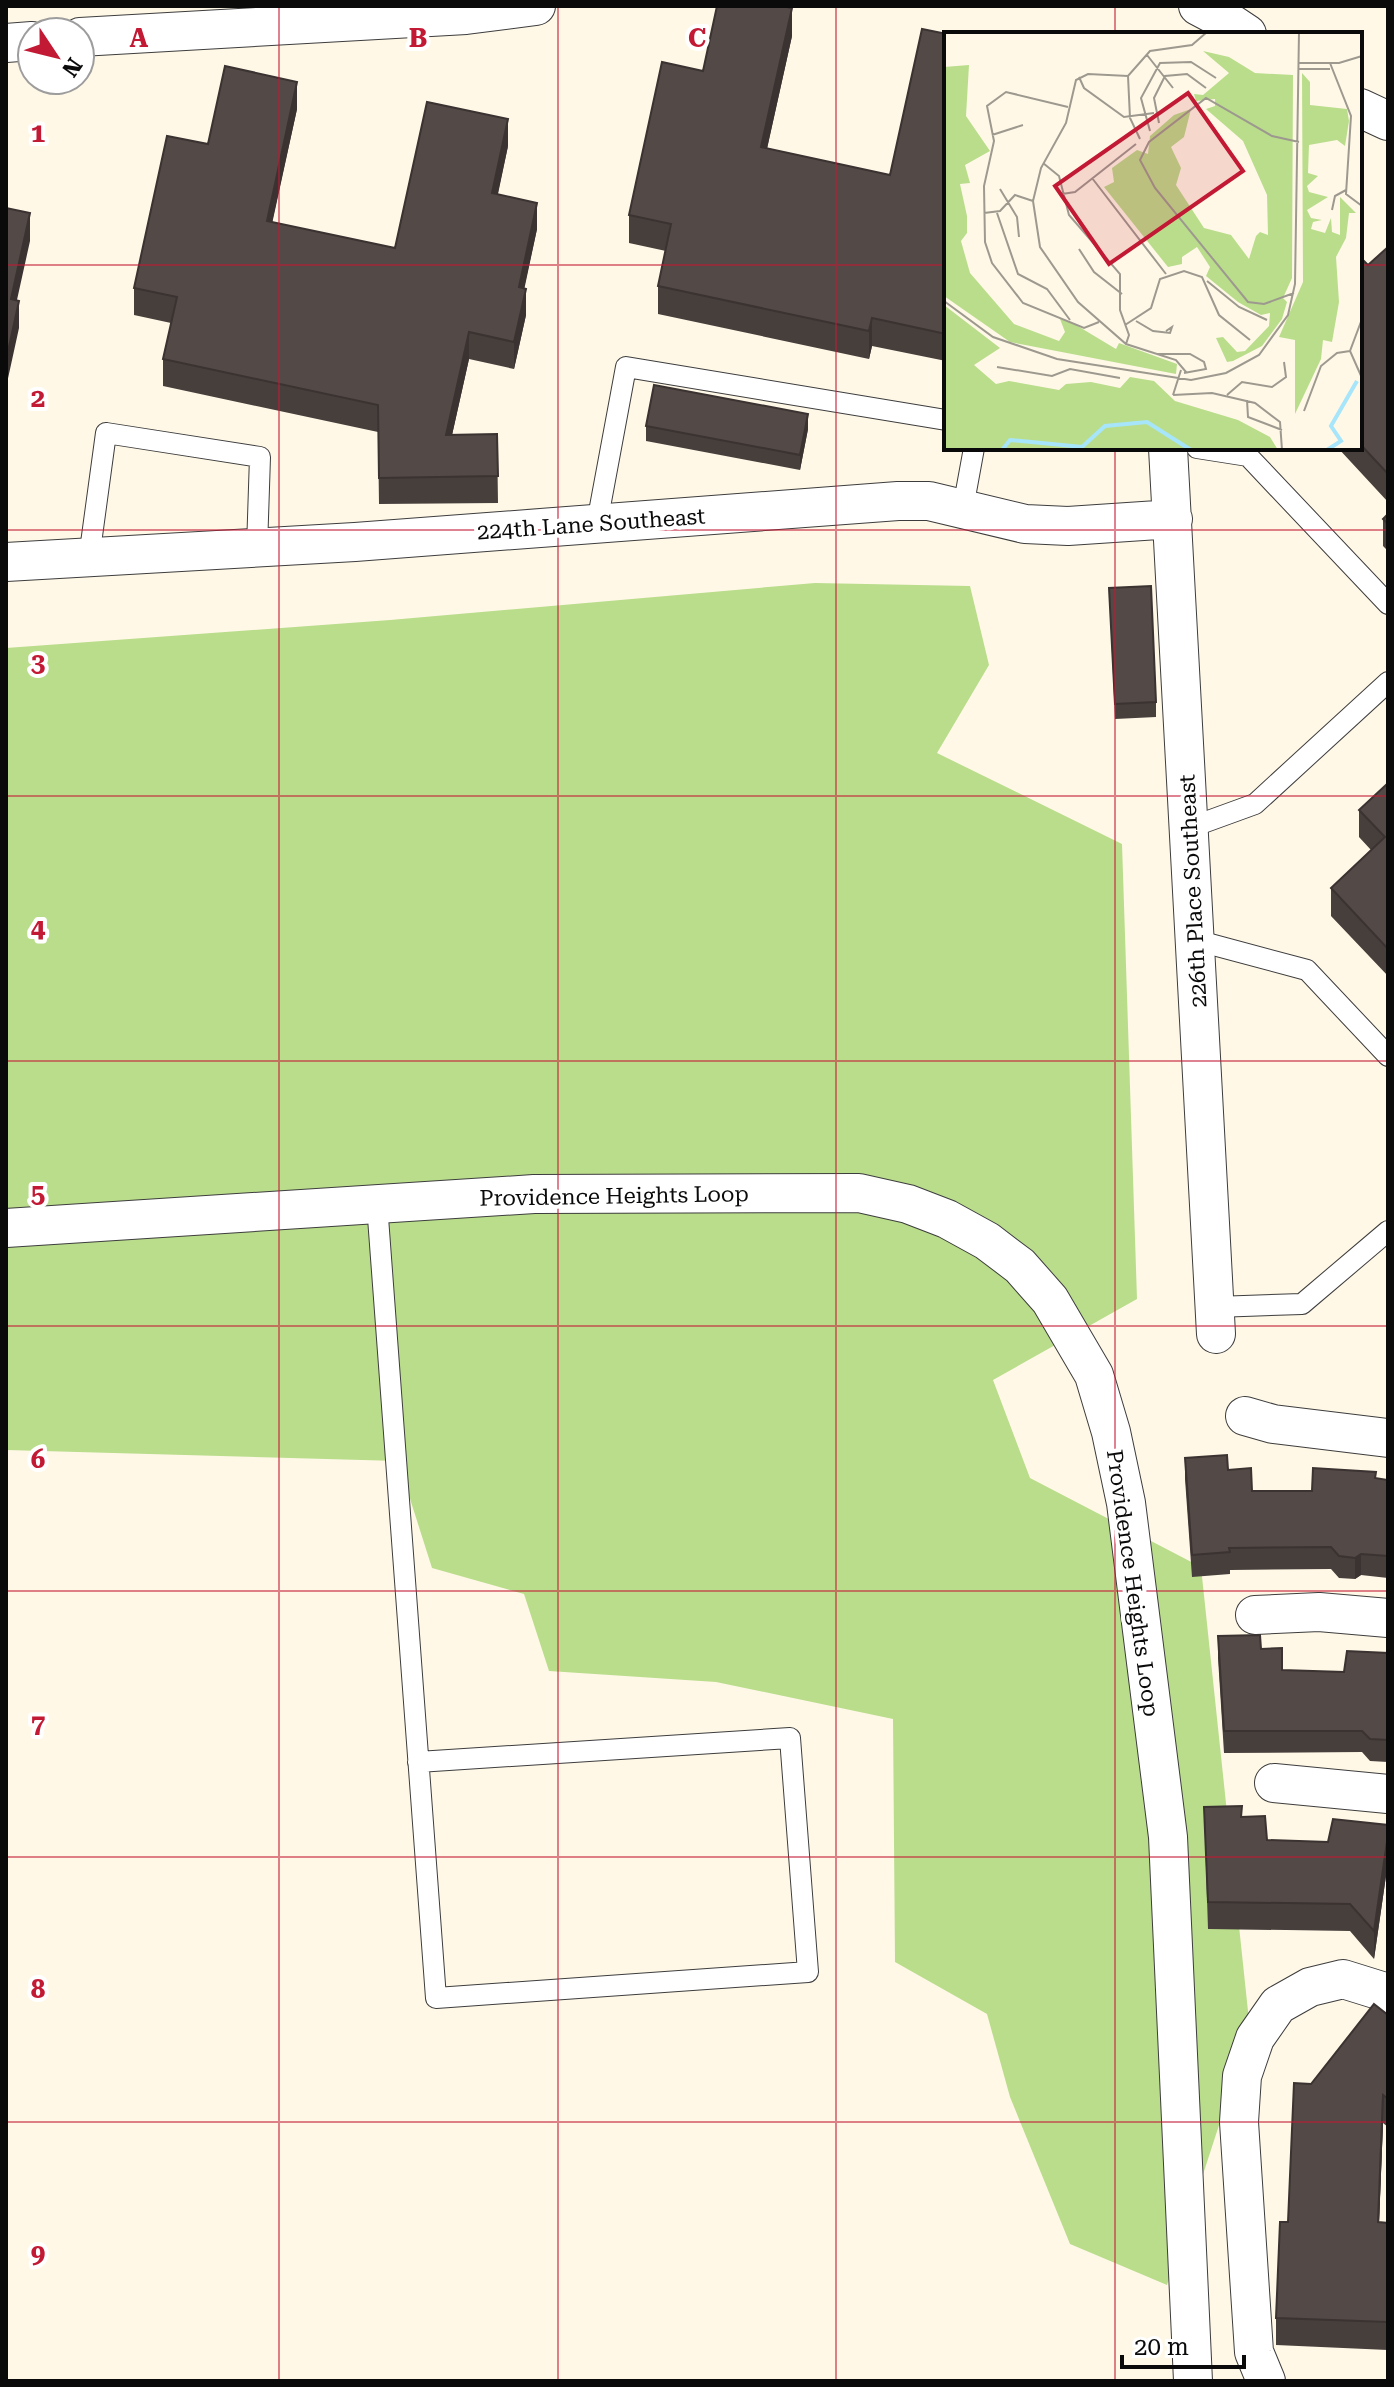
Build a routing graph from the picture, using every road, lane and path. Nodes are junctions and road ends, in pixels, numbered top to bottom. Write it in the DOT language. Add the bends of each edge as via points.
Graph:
graph roads {
  1 [pos="536,6"];
  2 [pos="96,36"];
  3 [pos="1362,109"];
  4 [pos="1388,121"];
  5 [pos="944,420"];
  6 [pos="974,450"];
  7 [pos="1168,450"];
  8 [pos="1210,450"];
  9 [pos="963,508"];
  10 [pos="1173,519"];
  11 [pos="597,523"];
  12 [pos="257,548"];
  13 [pos="89,558"];
  14 [pos="6,562"];
  15 [pos="1388,604"];
  16 [pos="1388,682"];
  17 [pos="1189,828"];
  18 [pos="1195,940"];
  19 [pos="1388,1056"];
  20 [pos="377,1204"];
  21 [pos="6,1228"];
  22 [pos="1388,1231"];
  23 [pos="1215,1321"];
  24 [pos="1245,1416"];
  25 [pos="1388,1438"];
  26 [pos="1255,1615"];
  27 [pos="1388,1618"];
  28 [pos="418,1762"];
  29 [pos="1274,1783"];
  30 [pos="1388,1794"];
  31 [pos="1388,1993"];
  32 [pos="1193,2381"];
  33 [pos="1266,2381"];
  1 -- 2 [label="street" via="466,15"];
  3 -- 4 [label="street"];
  5 -- 11 [label="lane" via="626,367"];
  6 -- 9 [label="lane"];
  7 -- 10 [label="street, 226th Place Southeast"];
  8 -- 15 [label="lane" via="1248,456"];
  9 -- 10 [label="street, 224th Lane Southeast" via="1025,524"];
  9 -- 11 [label="street, 224th Lane Southeast" via="898,501"];
  10 -- 17 [label="street, 226th Place Southeast"];
  11 -- 12 [label="street, 224th Lane Southeast"];
  12 -- 13 [label="street, 224th Lane Southeast"];
  12 -- 13 [label="lane" via="260,457 106,433"];
  13 -- 14 [label="street, 224th Lane Southeast"];
  16 -- 17 [label="lane" via="1255,804"];
  17 -- 18 [label="street, 226th Place Southeast"];
  18 -- 19 [label="lane" via="1307,970"];
  18 -- 23 [label="street, 226th Place Southeast"];
  20 -- 21 [label="street, Providence Heights Loop"];
  20 -- 28 [label="lane"];
  20 -- 32 [label="street, Providence Heights Loop" via="534,1194 859,1193 908,1204 987,1241 1020,1266 1050,1300 1094,1375 1126,1503 1168,1837"];
  22 -- 23 [label="lane" via="1302,1304"];
  24 -- 25 [label="street"];
  26 -- 27 [label="street" via="1319,1612"];
  28 -- 28 [label="lane" via="436,1998 808,1972 790,1738"];
  29 -- 30 [label="street"];
  31 -- 33 [label="street" via="1343,1979 1310,1987 1278,2005 1255,2038 1242,2076 1239,2122 1254,2352"];
}
